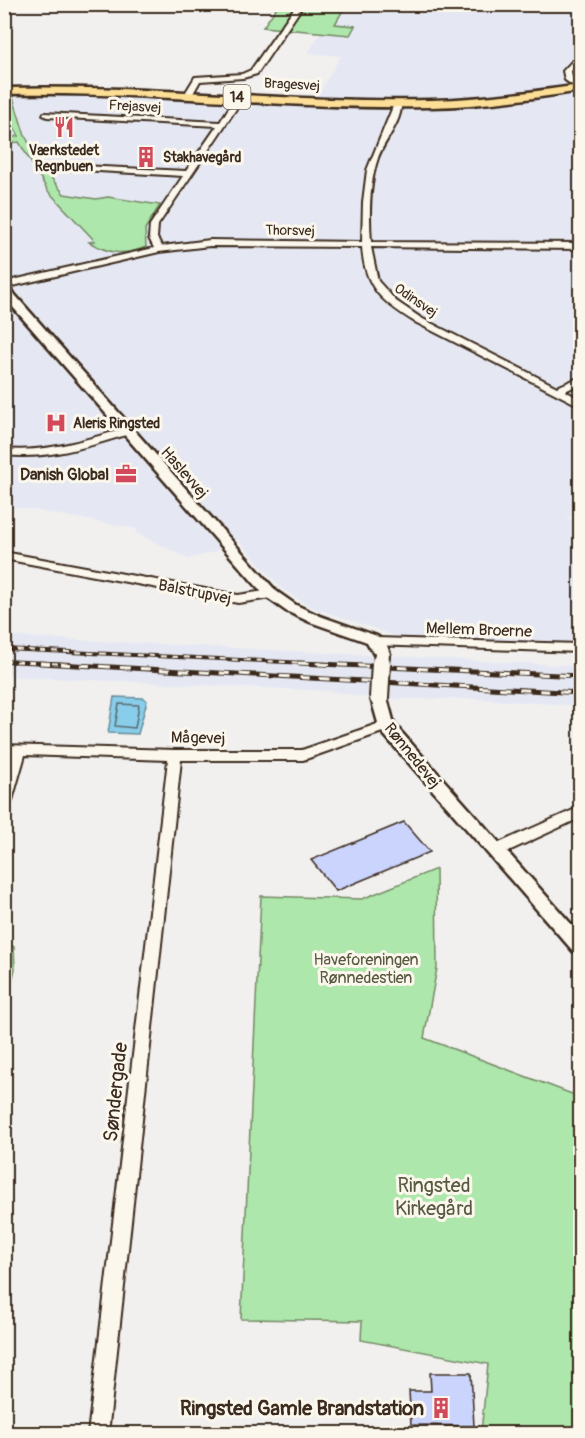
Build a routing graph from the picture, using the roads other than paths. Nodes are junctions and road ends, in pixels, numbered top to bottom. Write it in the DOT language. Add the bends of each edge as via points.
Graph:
graph roads {
  1 [pos="301,4"];
  2 [pos="580,59"];
  3 [pos="579,87"];
  4 [pos="4,91"];
  5 [pos="188,95"];
  6 [pos="240,97"];
  7 [pos="470,102"];
  8 [pos="398,104"];
  9 [pos="47,115"];
  10 [pos="222,124"];
  11 [pos="65,167"];
  12 [pos="188,174"];
  13 [pos="368,244"];
  14 [pos="580,246"];
  15 [pos="159,249"];
  16 [pos="4,285"];
  17 [pos="4,289"];
  18 [pos="580,380"];
  19 [pos="557,391"];
  20 [pos="580,403"];
  21 [pos="128,431"];
  22 [pos="4,452"];
  23 [pos="4,555"];
  24 [pos="271,594"];
  25 [pos="379,648"];
  26 [pos="580,648"];
  27 [pos="386,726"];
  28 [pos="12,750"];
  29 [pos="174,755"];
  30 [pos="4,804"];
  31 [pos="580,812"];
  32 [pos="495,851"];
  33 [pos="580,946"];
  34 [pos="98,1434"];
  1 -- 5 [label="street" via="256,71 243,76 198,79"];
  2 -- 3 [label="street" via="570,75"];
  3 -- 7 [label="main road, Bragesvej"];
  3 -- 7 [label="main road, Bragesvej / 14"];
  4 -- 5 [label="main road, Bragesvej / 14"];
  5 -- 6 [label="main road, Bragesvej / 14"];
  6 -- 8 [label="main road, Bragesvej / 14"];
  6 -- 10 [label="street"];
  7 -- 8 [label="main road, Bragesvej / 14"];
  8 -- 13 [label="street, Odinsvej" via="373,160 367,187"];
  9 -- 10 [label="street, Frejasvej"];
  10 -- 12 [label="street"];
  11 -- 12 [label="street"];
  12 -- 15 [label="street" via="154,225 153,238"];
  13 -- 14 [label="street, Thorsvej"];
  13 -- 15 [label="street, Thorsvej" via="210,243"];
  13 -- 19 [label="street, Odinsvej" via="373,281 397,307"];
  15 -- 16 [label="street, Thorsvej"];
  17 -- 21 [label="street, Haslevvej"];
  18 -- 19 [label="street"];
  19 -- 20 [label="street, Odinsvej"];
  21 -- 22 [label="street" via="46,454"];
  21 -- 24 [label="street, Haslevvej"];
  23 -- 24 [label="street, Balstrupvej" via="238,599"];
  24 -- 25 [label="street" via="315,619 366,636"];
  25 -- 26 [label="street, Mellem Broerne"];
  25 -- 27 [label="street, Rønnedevej, bridge" via="379,698"];
  27 -- 29 [label="street, Mågevej" via="303,755"];
  27 -- 32 [label="street, Rønnedevej"];
  28 -- 29 [label="street, Mågevej"];
  28 -- 30 [label="street"];
  29 -- 34 [label="street, Søndergade"];
  31 -- 32 [label="street"];
  32 -- 33 [label="street, Rønnedevej"];
}
